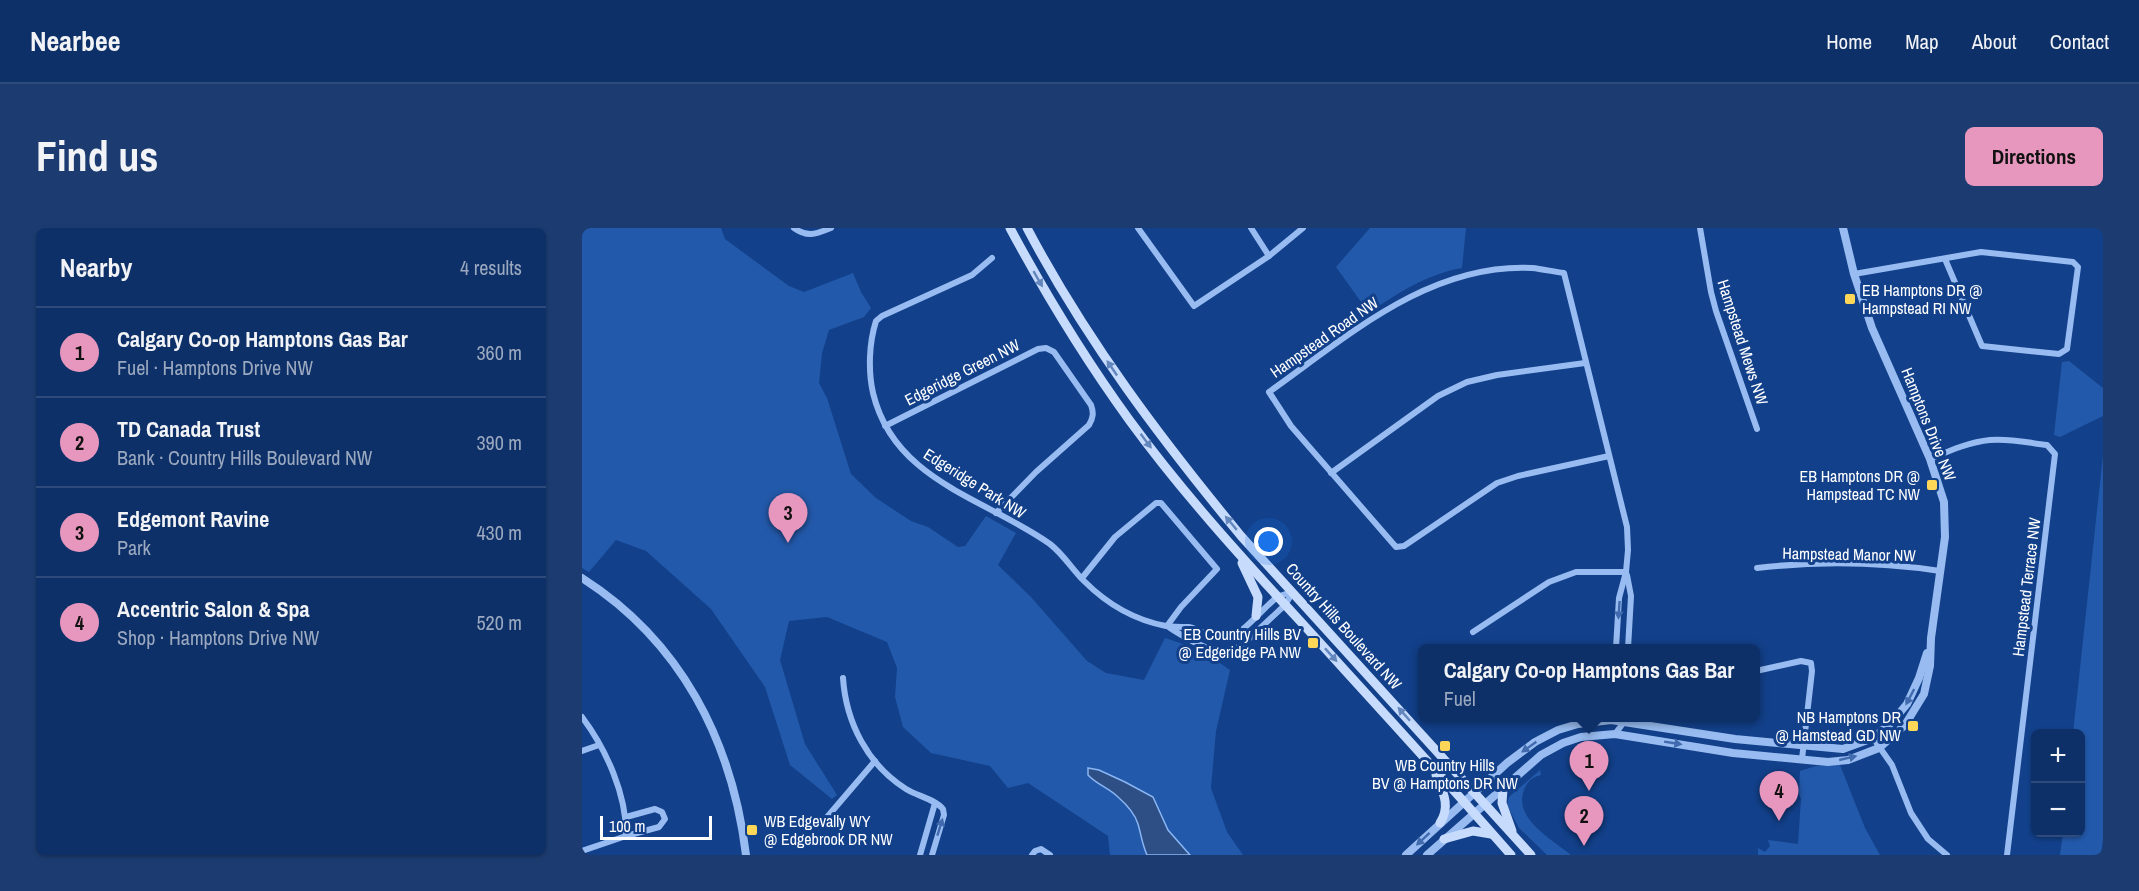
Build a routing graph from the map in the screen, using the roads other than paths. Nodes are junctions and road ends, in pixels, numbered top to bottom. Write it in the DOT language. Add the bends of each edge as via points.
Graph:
graph roads {
  1 [pos="794,228"];
  2 [pos="831,228"];
  3 [pos="1010,228"];
  4 [pos="1027,228"];
  5 [pos="1138,228"];
  6 [pos="1251,228"];
  7 [pos="1303,228"];
  8 [pos="1700,228"];
  9 [pos="1843,228"];
  10 [pos="1269,256"];
  11 [pos="992,258"];
  12 [pos="1945,259"];
  13 [pos="1854,274"];
  14 [pos="1585,363"];
  15 [pos="885,426"];
  16 [pos="1757,429"];
  17 [pos="1609,456"];
  18 [pos="1930,459"];
  19 [pos="1331,472"];
  20 [pos="996,513"];
  21 [pos="1235,551"];
  22 [pos="1757,568"];
  23 [pos="1940,571"];
  24 [pos="1626,572"];
  25 [pos="582,578"];
  26 [pos="1082,578"];
  27 [pos="1293,592"];
  28 [pos="1278,596"];
  29 [pos="1286,605"];
  30 [pos="1256,616"];
  31 [pos="1167,626"];
  32 [pos="1473,632"];
  33 [pos="1931,638"];
  34 [pos="1616,644"];
  35 [pos="1628,644"];
  36 [pos="1760,670"];
  37 [pos="843,678"];
  38 [pos="582,717"];
  39 [pos="1592,722"];
  40 [pos="1613,722"];
  41 [pos="1622,722"];
  42 [pos="1641,722"];
  43 [pos="590,728"];
  44 [pos="582,731"];
  45 [pos="1615,734"];
  46 [pos="1873,738"];
  47 [pos="599,745"];
  48 [pos="1803,746"];
  49 [pos="1879,748"];
  50 [pos="582,751"];
  51 [pos="1802,759"];
  52 [pos="875,761"];
  53 [pos="1432,767"];
  54 [pos="1503,789"];
  55 [pos="1474,792"];
  56 [pos="1463,802"];
  57 [pos="935,803"];
  58 [pos="1485,804"];
  59 [pos="1474,813"];
  60 [pos="626,817"];
  61 [pos="822,823"];
  62 [pos="1440,823"];
  63 [pos="1493,835"];
  64 [pos="626,836"];
  65 [pos="1514,836"];
  66 [pos="1444,840"];
  67 [pos="582,852"];
  68 [pos="746,855"];
  69 [pos="920,855"];
  70 [pos="932,855"];
  71 [pos="1032,855"];
  72 [pos="1050,855"];
  73 [pos="1406,855"];
  74 [pos="1427,855"];
  75 [pos="1511,855"];
  76 [pos="1531,855"];
  77 [pos="1947,855"];
  78 [pos="2007,855"];
  1 -- 2 [label="street" via="810,235"];
  3 -- 21 [label="main road, Country Hills Boulevard NW, one-way" via="1098,375 1160,460"];
  27 -- 4 [label="main road, Country Hills Boulevard NW, one-way" via="1144,414 1081,322"];
  5 -- 10 [label="street" via="1194,306"];
  6 -- 10 [label="street"];
  7 -- 10 [label="street"];
  8 -- 16 [label="street, Hampstead Mews NW" via="1710,292"];
  9 -- 13 [label="street, Hamptons Drive NW"];
  11 -- 15 [label="street, Edgeridge Park NW" via="972,275 876,321 872,386"];
  12 -- 12 [label="street" via="1981,252 2073,262 2078,267 2067,349 2059,354 1982,346"];
  12 -- 13 [label="street"];
  13 -- 18 [label="street, Hamptons Drive NW" via="1872,328"];
  14 -- 17 [label="street, Hampstead Road NW"];
  14 -- 19 [label="street" via="1467,382 1438,396"];
  14 -- 19 [label="street, Hampstead Road NW" via="1564,273 1532,268 1497,271 1428,288 1372,319 1269,392 1291,426"];
  15 -- 20 [label="street, Edgeridge Park NW" via="915,464"];
  15 -- 20 [label="street, Edgeridge Green NW" via="1038,349 1054,352 1090,405 1092,421"];
  17 -- 19 [label="street, Hampstead Road NW" via="1497,483 1404,546 1396,547"];
  17 -- 24 [label="street, Hampstead Road NW" via="1627,527"];
  18 -- 23 [label="street, Hamptons Drive NW" via="1944,502 1945,537"];
  18 -- 78 [label="street, Hampstead Terrace NW" via="1967,444 1990,440 2047,445 2055,454"];
  20 -- 26 [label="street, Edgeridge Park NW" via="1050,545"];
  21 -- 28 [label="main road, Country Hills Boulevard NW"];
  21 -- 30 [label="main road" via="1258,597"];
  22 -- 23 [label="street, Hampstead Manor NW" via="1897,564"];
  23 -- 33 [label="street, Hamptons Drive NW"];
  24 -- 32 [label="street" via="1576,572 1549,582"];
  24 -- 34 [label="street, Hampstead Road NW, one-way" via="1619,598"];
  24 -- 35 [label="street, Hampstead Road NW" via="1631,596"];
  25 -- 68 [label="street" via="636,620 691,687 708,718 731,778"];
  26 -- 31 [label="street, Edgeridge Park NW" via="1112,604"];
  26 -- 31 [label="street" via="1115,537 1156,502 1161,503 1217,569"];
  27 -- 28 [label="street, Edgeridge Park NW"];
  27 -- 29 [label="street, Edgeridge Park NW"];
  55 -- 27 [label="main road, Country Hills Boulevard NW, one-way"];
  28 -- 29 [label="main road, Country Hills Boulevard NW"];
  28 -- 30 [label="street, Edgeridge Park NW"];
  29 -- 31 [label="street, Edgeridge Park NW" via="1229,651 1217,651"];
  29 -- 53 [label="main road, Country Hills Boulevard NW, one-way"];
  30 -- 31 [label="street, Edgeridge Park NW" via="1225,639 1192,628"];
  33 -- 46 [label="street, Hamptons Drive NW, one-way" via="1907,704"];
  33 -- 49 [label="street, Hamptons Drive NW" via="1924,694 1905,725"];
  36 -- 48 [label="street" via="1801,661 1811,663"];
  37 -- 52 [label="street" via="849,714"];
  38 -- 43 [label="street"];
  39 -- 55 [label="street, Hamptons Drive NW, one-way" via="1558,730 1535,742"];
  40 -- 45 [label="street"];
  41 -- 45 [label="street"];
  42 -- 48 [label="street, Hamptons Drive NW" via="1735,739"];
  43 -- 44 [label="street"];
  43 -- 47 [label="street"];
  45 -- 51 [label="street, Hamptons Drive NW, one-way" via="1733,753"];
  45 -- 54 [label="street, Hamptons Drive NW" via="1563,743 1541,755"];
  46 -- 48 [label="street, Hamptons Drive NW" via="1843,749"];
  46 -- 49 [label="street"];
  47 -- 50 [label="street"];
  47 -- 60 [label="street" via="620,789"];
  48 -- 51 [label="street"];
  51 -- 49 [label="street, Hamptons Drive NW, one-way" via="1848,760"];
  49 -- 77 [label="street" via="1892,765 1911,813 1928,839"];
  52 -- 57 [label="street" via="906,789"];
  52 -- 61 [label="street"];
  53 -- 56 [label="main road, Country Hills Boulevard NW"];
  53 -- 62 [label="main road" via="1446,803"];
  54 -- 58 [label="street, Hamptons Drive NW"];
  54 -- 65 [label="main road" via="1502,803"];
  55 -- 56 [label="street, Hamptons Drive NW"];
  55 -- 58 [label="main road, Country Hills Boulevard NW"];
  56 -- 59 [label="main road, Country Hills Boulevard NW"];
  56 -- 62 [label="street, Hamptons Drive NW"];
  57 -- 69 [label="street"];
  70 -- 57 [label="street, one-way" via="944,812"];
  58 -- 59 [label="street, Hamptons Drive NW"];
  58 -- 65 [label="main road, Country Hills Boulevard NW"];
  59 -- 63 [label="main road, Country Hills Boulevard NW"];
  59 -- 66 [label="street, Hamptons Drive NW"];
  60 -- 64 [label="street"];
  60 -- 64 [label="street" via="655,809 665,819 659,827"];
  62 -- 73 [label="street, Hamptons Drive NW, one-way"];
  63 -- 66 [label="main road" via="1473,831"];
  63 -- 75 [label="main road, Country Hills Boulevard NW"];
  64 -- 67 [label="street"];
  65 -- 76 [label="main road, Country Hills Boulevard NW"];
  66 -- 74 [label="street, Hamptons Drive NW"];
  71 -- 72 [label="street" via="1041,849"];
}
